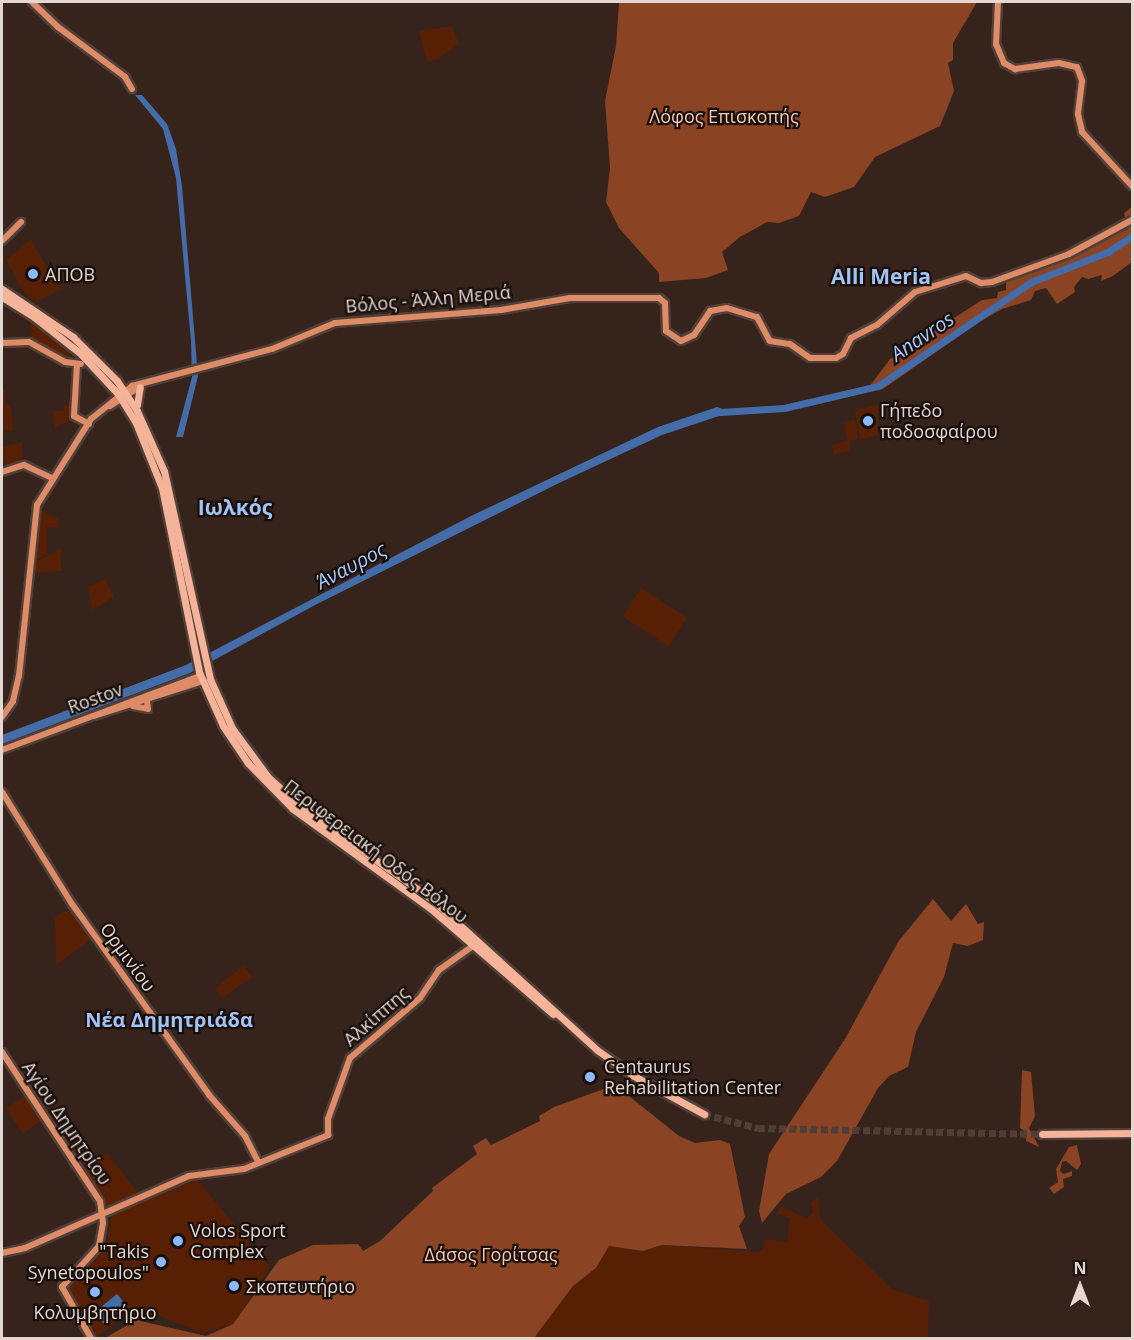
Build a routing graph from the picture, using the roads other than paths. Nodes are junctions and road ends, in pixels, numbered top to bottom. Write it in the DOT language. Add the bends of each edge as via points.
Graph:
graph roads {
  1 [pos="32,2"];
  2 [pos="998,2"];
  3 [pos="132,89"];
  4 [pos="1132,186"];
  5 [pos="1132,220"];
  6 [pos="21,222"];
  7 [pos="2,241"];
  8 [pos="2,289"];
  9 [pos="2,297"];
  10 [pos="2,344"];
  11 [pos="153,381"];
  12 [pos="140,387"];
  13 [pos="122,394"];
  14 [pos="137,411"];
  15 [pos="89,424"];
  16 [pos="2,471"];
  17 [pos="52,478"];
  18 [pos="200,676"];
  19 [pos="91,716"];
  20 [pos="2,717"];
  21 [pos="2,750"];
  22 [pos="2,792"];
  23 [pos="4,799"];
  24 [pos="475,941"];
  25 [pos="2,1052"];
  26 [pos="704,1114"];
  27 [pos="1132,1133"];
  28 [pos="1042,1134"];
  29 [pos="259,1162"];
  30 [pos="103,1212"];
  31 [pos="2,1253"];
  32 [pos="91,1338"];
  1 -- 3 [label="street" via="125,76"];
  2 -- 4 [label="street" via="996,47 1011,69 1059,63 1077,67 1082,81 1079,121 1086,137"];
  5 -- 11 [label="street, Βόλος - Άλλη Μεριά" via="1069,254 1005,278 984,284 964,276 915,292 877,325 850,338 843,354 836,358 810,358 790,344 771,341 757,316 724,307 710,311 693,337 681,341 666,331 666,306 659,298 562,298 501,310 335,323 281,346"];
  6 -- 7 [label="street"];
  8 -- 13 [label="main road, Περιφερειακή Οδός Βόλου" via="73,337"];
  9 -- 13 [label="main road, Περιφερειακή Οδός Βόλου" via="63,337"];
  10 -- 15 [label="street" via="29,342 79,365 74,416"];
  11 -- 12 [label="street, Βόλος - Άλλη Μεριά"];
  11 -- 13 [label="street, Βόλος - Άλλη Μεριά"];
  12 -- 13 [label="street, Βόλος - Άλλη Μεριά"];
  12 -- 14 [label="main road"];
  13 -- 14 [label="main road, Περιφερειακή Οδός Βόλου"];
  13 -- 15 [label="street"];
  13 -- 18 [label="main road, Περιφερειακή Οδός Βόλου" via="162,488"];
  14 -- 24 [label="main road, Περιφερειακή Οδός Βόλου" via="164,471 201,650 232,728 276,785 307,812 418,889"];
  15 -- 17 [label="street"];
  16 -- 17 [label="street" via="24,465"];
  17 -- 20 [label="street" via="36,511 19,676 13,700"];
  18 -- 19 [label="street, Rostov"];
  18 -- 19 [label="street" via="147,701"];
  18 -- 24 [label="main road, Περιφερειακή Οδός Βόλου" via="232,741 274,792"];
  19 -- 21 [label="street, Rostov"];
  22 -- 23 [label="street, Ορμινίου"];
  23 -- 29 [label="street, Ορμινίου" via="72,904 209,1095 245,1136"];
  24 -- 26 [label="main road" via="604,1055"];
  24 -- 29 [label="street, Αλκίππης" via="436,972 420,998 350,1058 332,1108 328,1135"];
  25 -- 30 [label="street, Αγίου Δημητρίου" via="97,1194"];
  27 -- 28 [label="main road"];
  29 -- 30 [label="street" via="232,1171 192,1175"];
  30 -- 31 [label="street" via="25,1248"];
  30 -- 32 [label="street" via="97,1250 65,1281 63,1290"];
}
